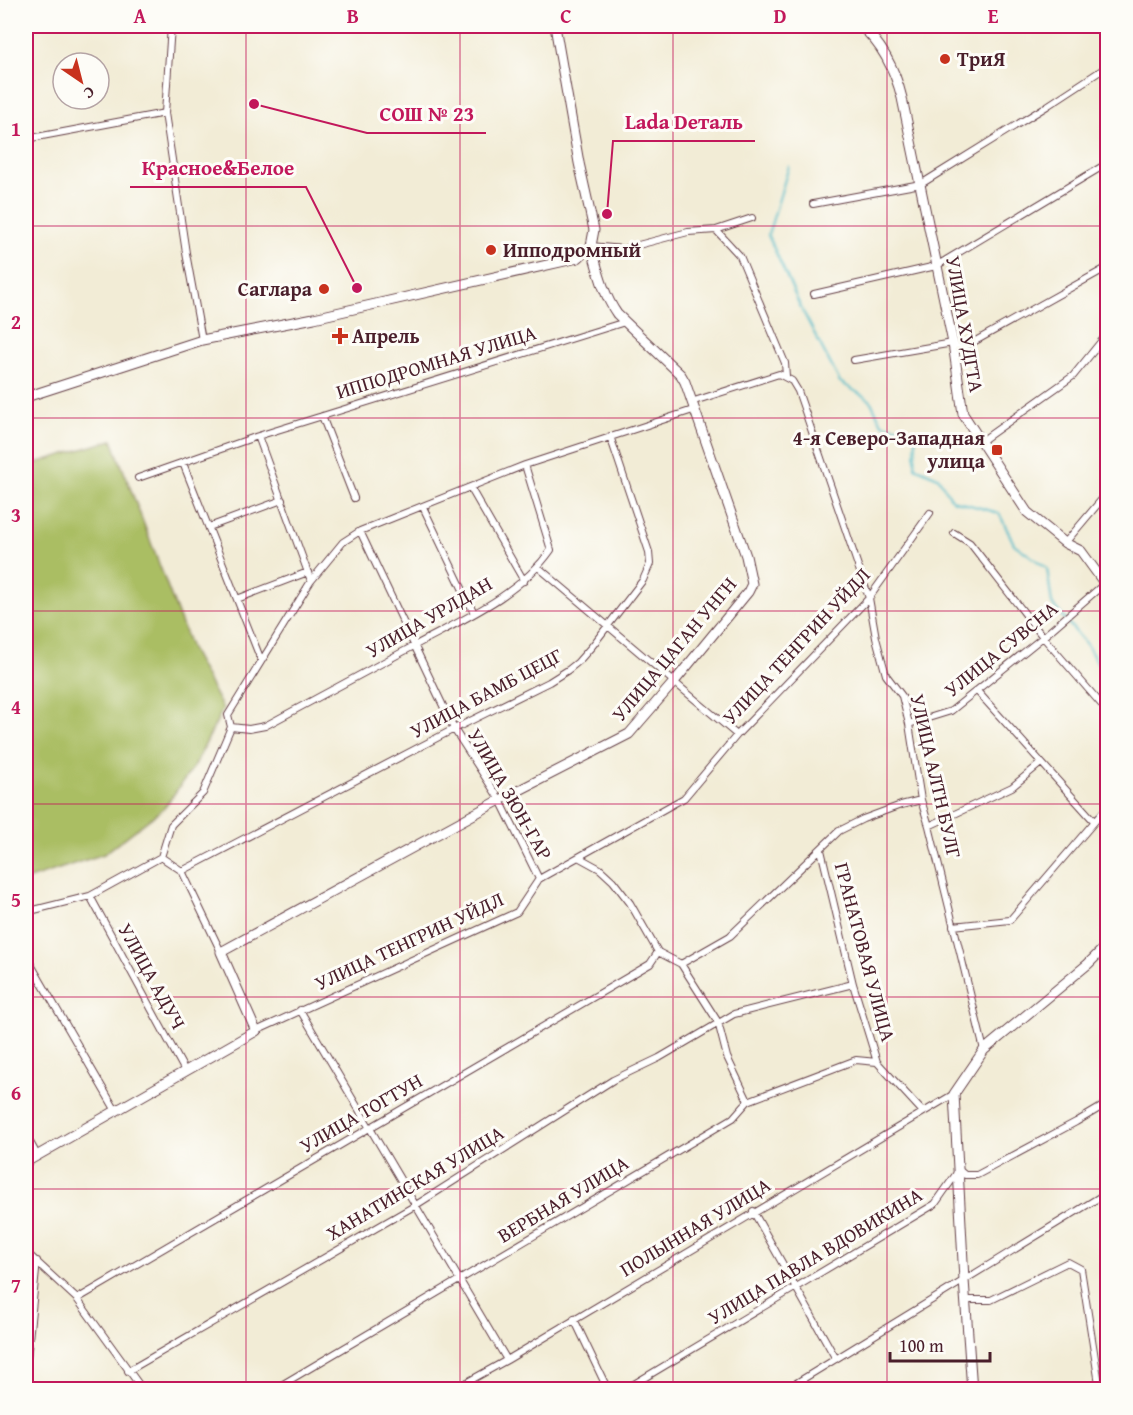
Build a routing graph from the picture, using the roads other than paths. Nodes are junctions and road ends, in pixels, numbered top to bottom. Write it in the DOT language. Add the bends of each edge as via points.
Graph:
graph roads {
  1 [pos="171,26"];
  2 [pos="555,26"];
  3 [pos="861,26"];
  4 [pos="1107,66"];
  5 [pos="165,113"];
  6 [pos="26,139"];
  7 [pos="1107,163"];
  8 [pos="921,184"];
  9 [pos="813,204"];
  10 [pos="752,219"];
  11 [pos="716,230"];
  12 [pos="591,246"];
  13 [pos="936,266"];
  14 [pos="1107,267"];
  15 [pos="814,294"];
  16 [pos="625,321"];
  17 [pos="1107,333"];
  18 [pos="202,340"];
  19 [pos="953,343"];
  20 [pos="854,360"];
  21 [pos="786,376"];
  22 [pos="26,397"];
  23 [pos="692,406"];
  24 [pos="322,416"];
  25 [pos="258,435"];
  26 [pos="610,436"];
  27 [pos="980,442"];
  28 [pos="183,463"];
  29 [pos="525,465"];
  30 [pos="138,478"];
  31 [pos="470,487"];
  32 [pos="1107,492"];
  33 [pos="354,498"];
  34 [pos="282,500"];
  35 [pos="423,507"];
  36 [pos="930,513"];
  37 [pos="209,527"];
  38 [pos="360,531"];
  39 [pos="954,533"];
  40 [pos="1065,543"];
  41 [pos="538,567"];
  42 [pos="308,572"];
  43 [pos="524,580"];
  44 [pos="311,581"];
  45 [pos="1106,586"];
  46 [pos="869,598"];
  47 [pos="237,599"];
  48 [pos="474,614"];
  49 [pos="608,624"];
  50 [pos="1042,637"];
  51 [pos="414,646"];
  52 [pos="261,660"];
  53 [pos="674,682"];
  54 [pos="977,692"];
  55 [pos="1107,712"];
  56 [pos="909,724"];
  57 [pos="231,727"];
  58 [pos="454,729"];
  59 [pos="737,735"];
  60 [pos="1041,763"];
  61 [pos="500,800"];
  62 [pos="921,800"];
  63 [pos="1107,806"];
  64 [pos="1094,821"];
  65 [pos="929,826"];
  66 [pos="821,850"];
  67 [pos="161,857"];
  68 [pos="580,858"];
  69 [pos="182,871"];
  70 [pos="539,879"];
  71 [pos="90,896"];
  72 [pos="26,912"];
  73 [pos="953,926"];
  74 [pos="1107,944"];
  75 [pos="221,952"];
  76 [pos="658,952"];
  77 [pos="26,956"];
  78 [pos="681,964"];
  79 [pos="853,984"];
  80 [pos="300,1010"];
  81 [pos="718,1022"];
  82 [pos="256,1031"];
  83 [pos="984,1050"];
  84 [pos="877,1062"];
  85 [pos="185,1071"];
  86 [pos="954,1094"];
  87 [pos="748,1101"];
  88 [pos="1107,1103"];
  89 [pos="116,1111"];
  90 [pos="922,1111"];
  91 [pos="369,1128"];
  92 [pos="26,1135"];
  93 [pos="37,1155"];
  94 [pos="26,1162"];
  95 [pos="959,1170"];
  96 [pos="1107,1192"];
  97 [pos="416,1205"];
  98 [pos="753,1211"];
  99 [pos="26,1252"];
  100 [pos="37,1261"];
  101 [pos="459,1280"];
  102 [pos="964,1280"];
  103 [pos="796,1287"];
  104 [pos="77,1299"];
  105 [pos="965,1300"];
  106 [pos="574,1319"];
  107 [pos="836,1359"];
  108 [pos="507,1360"];
  109 [pos="26,1369"];
  110 [pos="128,1371"];
  111 [pos="143,1389"];
  112 [pos="273,1389"];
  113 [pos="453,1389"];
  114 [pos="608,1389"];
  115 [pos="624,1389"];
  116 [pos="785,1389"];
  117 [pos="972,1389"];
  118 [pos="1100,1389"];
  1 -- 5 [label="street"];
  2 -- 12 [label="street" via="594,230"];
  3 -- 8 [label="street, УЛИЦА ХУДГТА" via="874,37 896,74"];
  4 -- 8 [label="street"];
  5 -- 6 [label="street"];
  5 -- 18 [label="street"];
  7 -- 13 [label="street"];
  8 -- 9 [label="street"];
  8 -- 13 [label="street, УЛИЦА ХУДГТА"];
  10 -- 11 [label="street"];
  11 -- 12 [label="street" via="688,232 623,249"];
  11 -- 21 [label="street, УЛИЦА АЛТН БУЛГ" via="740,256 785,363"];
  12 -- 16 [label="street, УЛИЦА ЦАГАН УНГН" via="604,294"];
  12 -- 18 [label="street" via="578,258"];
  13 -- 15 [label="street"];
  13 -- 19 [label="street, УЛИЦА ХУДГТА"];
  14 -- 19 [label="street" via="961,349"];
  16 -- 23 [label="street, УЛИЦА ЦАГАН УНГН" via="681,375"];
  16 -- 24 [label="street, ИППОДРОМНАЯ УЛИЦА"];
  17 -- 27 [label="street" via="1072,376"];
  18 -- 22 [label="street"];
  19 -- 20 [label="street"];
  19 -- 27 [label="street, УЛИЦА ХУДГТА" via="963,414"];
  21 -- 23 [label="street" via="779,374"];
  21 -- 46 [label="street, УЛИЦА АЛТН БУЛГ" via="798,390"];
  23 -- 26 [label="street"];
  23 -- 53 [label="street, УЛИЦА ЦАГАН УНГН" via="746,556 752,584"];
  24 -- 25 [label="street, ИППОДРОМНАЯ УЛИЦА"];
  24 -- 33 [label="street"];
  25 -- 28 [label="street, ИППОДРОМНАЯ УЛИЦА"];
  25 -- 34 [label="street"];
  26 -- 29 [label="street"];
  26 -- 49 [label="street, УЛИЦА БАМБ ЦЕЦГ" via="650,564 643,580"];
  27 -- 40 [label="street, УЛИЦА ХУДГТА" via="1027,512"];
  28 -- 30 [label="street, ИППОДРОМНАЯ УЛИЦА"];
  28 -- 37 [label="street"];
  29 -- 31 [label="street"];
  29 -- 41 [label="street, УЛИЦА УРЛДАН" via="551,550"];
  31 -- 35 [label="street"];
  31 -- 43 [label="street"];
  32 -- 40 [label="street"];
  34 -- 37 [label="street"];
  34 -- 42 [label="street"];
  35 -- 38 [label="street"];
  35 -- 48 [label="street"];
  36 -- 46 [label="street, УЛИЦА ТЕНГРИН УЙДЛ"];
  37 -- 47 [label="street"];
  38 -- 44 [label="street" via="343,542"];
  38 -- 51 [label="street, УЛИЦА ЗЮН-ГАР"];
  39 -- 50 [label="street" via="970,543"];
  40 -- 45 [label="street, УЛИЦА ХУДГТА" via="1082,551"];
  41 -- 43 [label="street, УЛИЦА УРЛДАН"];
  41 -- 49 [label="street"];
  42 -- 44 [label="street"];
  42 -- 47 [label="street"];
  43 -- 48 [label="street, УЛИЦА УРЛДАН"];
  44 -- 52 [label="street"];
  45 -- 50 [label="street, УЛИЦА СУВСНА"];
  46 -- 56 [label="street, УЛИЦА АЛТН БУЛГ" via="886,675 902,696"];
  46 -- 59 [label="street, УЛИЦА ТЕНГРИН УЙДЛ"];
  47 -- 52 [label="street"];
  48 -- 51 [label="street, УЛИЦА УРЛДАН"];
  49 -- 53 [label="street"];
  49 -- 58 [label="street, УЛИЦА БАМБ ЦЕЦГ" via="568,670"];
  50 -- 54 [label="street, УЛИЦА СУВСНА"];
  50 -- 55 [label="street"];
  51 -- 57 [label="street, УЛИЦА УРЛДАН" via="265,726"];
  51 -- 58 [label="street, УЛИЦА ЗЮН-ГАР"];
  52 -- 57 [label="street" via="228,715"];
  53 -- 59 [label="street"];
  53 -- 61 [label="street, УЛИЦА ЦАГАН УНГН" via="629,734"];
  54 -- 56 [label="street, УЛИЦА СУВСНА" via="951,711"];
  54 -- 60 [label="street"];
  56 -- 62 [label="street, УЛИЦА АЛТН БУЛГ"];
  57 -- 67 [label="street" via="203,793 171,825"];
  58 -- 61 [label="street, УЛИЦА ЗЮН-ГАР"];
  58 -- 69 [label="street, УЛИЦА БАМБ ЦЕЦГ"];
  59 -- 68 [label="street, УЛИЦА ТЕНГРИН УЙДЛ" via="684,798"];
  60 -- 64 [label="street"];
  60 -- 65 [label="street" via="1012,787"];
  61 -- 70 [label="street, УЛИЦА ЗЮН-ГАР"];
  61 -- 75 [label="street, УЛИЦА ЦАГАН УНГН"];
  62 -- 65 [label="street, УЛИЦА АЛТН БУЛГ"];
  62 -- 66 [label="street" via="862,819 839,831"];
  63 -- 64 [label="street"];
  64 -- 73 [label="street" via="1010,920"];
  65 -- 73 [label="street, УЛИЦА АЛТН БУЛГ"];
  66 -- 78 [label="street" via="730,936"];
  66 -- 79 [label="street, ГРАНАТОВАЯ УЛИЦА"];
  67 -- 69 [label="street"];
  67 -- 71 [label="street"];
  68 -- 70 [label="street, УЛИЦА ТЕНГРИН УЙДЛ"];
  68 -- 76 [label="street" via="613,881"];
  69 -- 75 [label="street"];
  70 -- 80 [label="street, УЛИЦА ТЕНГРИН УЙДЛ" via="517,912"];
  71 -- 72 [label="street"];
  71 -- 85 [label="street, УЛИЦА АДУЧ"];
  73 -- 83 [label="street, УЛИЦА АЛТН БУЛГ"];
  74 -- 83 [label="street"];
  75 -- 82 [label="street"];
  76 -- 78 [label="street"];
  76 -- 91 [label="street, УЛИЦА ТОГТУН" via="650,964"];
  77 -- 89 [label="street"];
  78 -- 81 [label="street"];
  79 -- 81 [label="street, ХАНАТИНСКАЯ УЛИЦА" via="734,1014"];
  79 -- 84 [label="street, ГРАНАТОВАЯ УЛИЦА"];
  80 -- 82 [label="street, УЛИЦА ТЕНГРИН УЙДЛ"];
  80 -- 91 [label="street"];
  81 -- 87 [label="street" via="727,1057"];
  81 -- 97 [label="street, ХАНАТИНСКАЯ УЛИЦА" via="614,1080"];
  82 -- 85 [label="street, УЛИЦА ТЕНГРИН УЙДЛ"];
  83 -- 86 [label="street"];
  84 -- 87 [label="street, ВЕРБНАЯ УЛИЦА" via="856,1060"];
  84 -- 90 [label="street"];
  85 -- 89 [label="street, УЛИЦА ТЕНГРИН УЙДЛ"];
  86 -- 90 [label="street, ПОЛЫННАЯ УЛИЦА"];
  86 -- 95 [label="street"];
  87 -- 101 [label="street, ВЕРБНАЯ УЛИЦА" via="733,1119"];
  88 -- 95 [label="street" via="977,1175 965,1175"];
  89 -- 93 [label="street, УЛИЦА ТЕНГРИН УЙДЛ"];
  90 -- 98 [label="street, ПОЛЫННАЯ УЛИЦА"];
  91 -- 97 [label="street"];
  91 -- 104 [label="street, УЛИЦА ТОГТУН"];
  92 -- 93 [label="street"];
  93 -- 94 [label="street, УЛИЦА ТЕНГРИН УЙДЛ"];
  95 -- 102 [label="street"];
  95 -- 103 [label="street, УЛИЦА ПАВЛА ВДОВИКИНА" via="935,1204"];
  96 -- 102 [label="street"];
  97 -- 101 [label="street"];
  97 -- 110 [label="street, ХАНАТИНСКАЯ УЛИЦА"];
  98 -- 103 [label="street"];
  98 -- 106 [label="street, ПОЛЫННАЯ УЛИЦА"];
  99 -- 100 [label="street"];
  100 -- 104 [label="street"];
  100 -- 109 [label="street"];
  101 -- 108 [label="street"];
  101 -- 112 [label="street, ВЕРБНАЯ УЛИЦА"];
  102 -- 105 [label="street"];
  102 -- 107 [label="street"];
  103 -- 107 [label="street"];
  103 -- 115 [label="street, УЛИЦА ПАВЛА ВДОВИКИНА"];
  104 -- 110 [label="street"];
  105 -- 117 [label="street"];
  105 -- 118 [label="street" via="991,1300 1068,1262 1081,1269"];
  106 -- 108 [label="street, ПОЛЫННАЯ УЛИЦА"];
  106 -- 114 [label="street"];
  107 -- 116 [label="street"];
  108 -- 113 [label="street, ПОЛЫННАЯ УЛИЦА"];
  110 -- 111 [label="street"];
}
